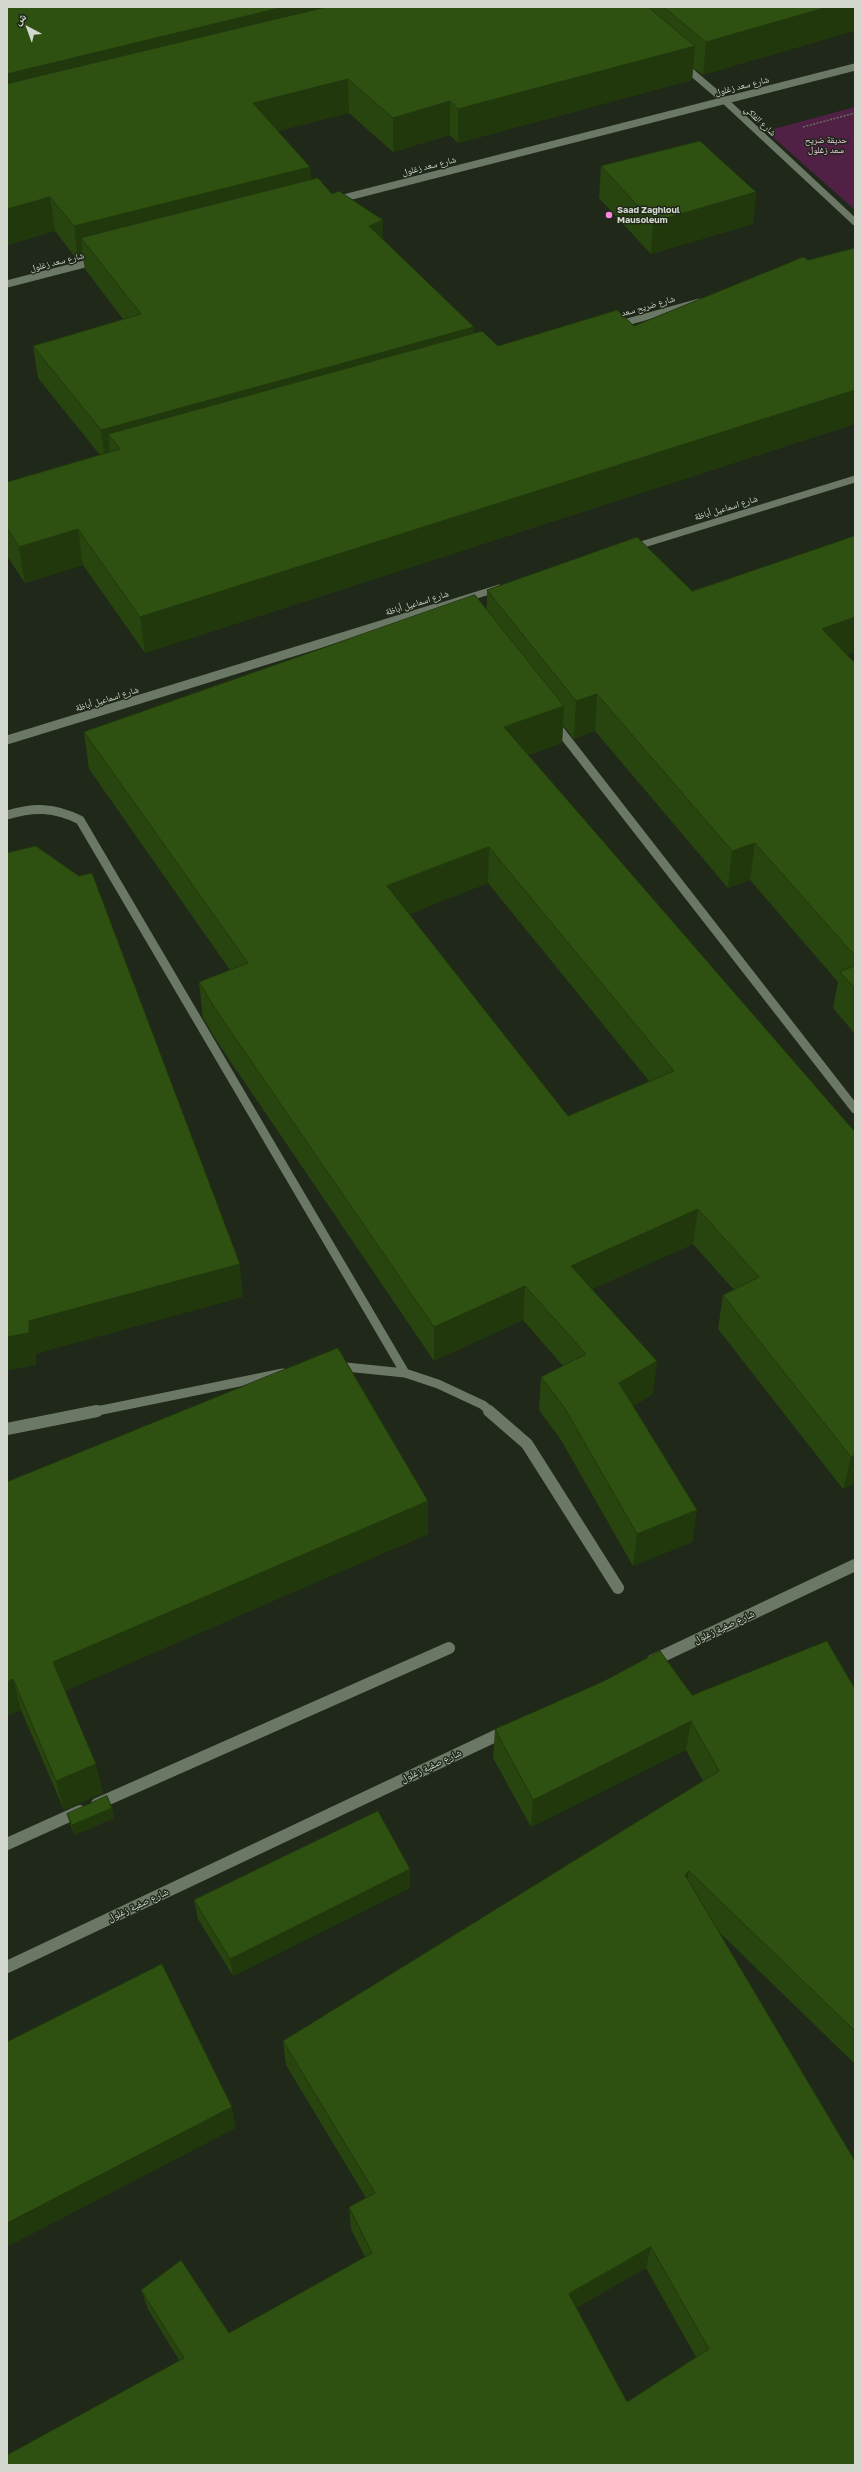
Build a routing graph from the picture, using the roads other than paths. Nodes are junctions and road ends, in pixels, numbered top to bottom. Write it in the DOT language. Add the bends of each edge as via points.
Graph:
graph roads {
  1 [pos="675,58"];
  2 [pos="855,67"];
  3 [pos="724,100"];
  4 [pos="331,201"];
  5 [pos="855,222"];
  6 [pos="107,258"];
  7 [pos="7,284"];
  8 [pos="710,298"];
  9 [pos="610,326"];
  10 [pos="855,479"];
  11 [pos="619,552"];
  12 [pos="504,587"];
  13 [pos="549,716"];
  14 [pos="7,740"];
  15 [pos="7,815"];
  16 [pos="855,1109"];
  17 [pos="324,1364"];
  18 [pos="293,1371"];
  19 [pos="406,1373"];
  20 [pos="7,1429"];
  21 [pos="855,1565"];
  22 [pos="618,1588"];
  23 [pos="449,1648"];
  24 [pos="639,1667"];
  25 [pos="517,1725"];
  26 [pos="7,1844"];
  27 [pos="7,1967"];
  1 -- 3 [label="street, شارع الفلكي"];
  2 -- 3 [label="street, شارع سعد زغلول"];
  3 -- 4 [label="street, شارع سعد زغلول"];
  3 -- 5 [label="street, شارع الفلكي"];
  6 -- 7 [label="street, شارع سعد زغلول"];
  8 -- 9 [label="street, شارع ضريح سعد"];
  10 -- 11 [label="street, شارع اسماعيل أباظة"];
  12 -- 14 [label="street, شارع اسماعيل أباظة" via="461,604"];
  13 -- 16 [label="street"];
  15 -- 19 [label="street" via="32,808 49,807 63,810 80,820"];
  17 -- 19 [label="street"];
  18 -- 20 [label="street"];
  19 -- 22 [label="street" via="438,1384 483,1405 527,1444"];
  21 -- 24 [label="street, شارع صفية زغلول"];
  23 -- 26 [label="street"];
  25 -- 27 [label="street, شارع صفية زغلول"];
}
